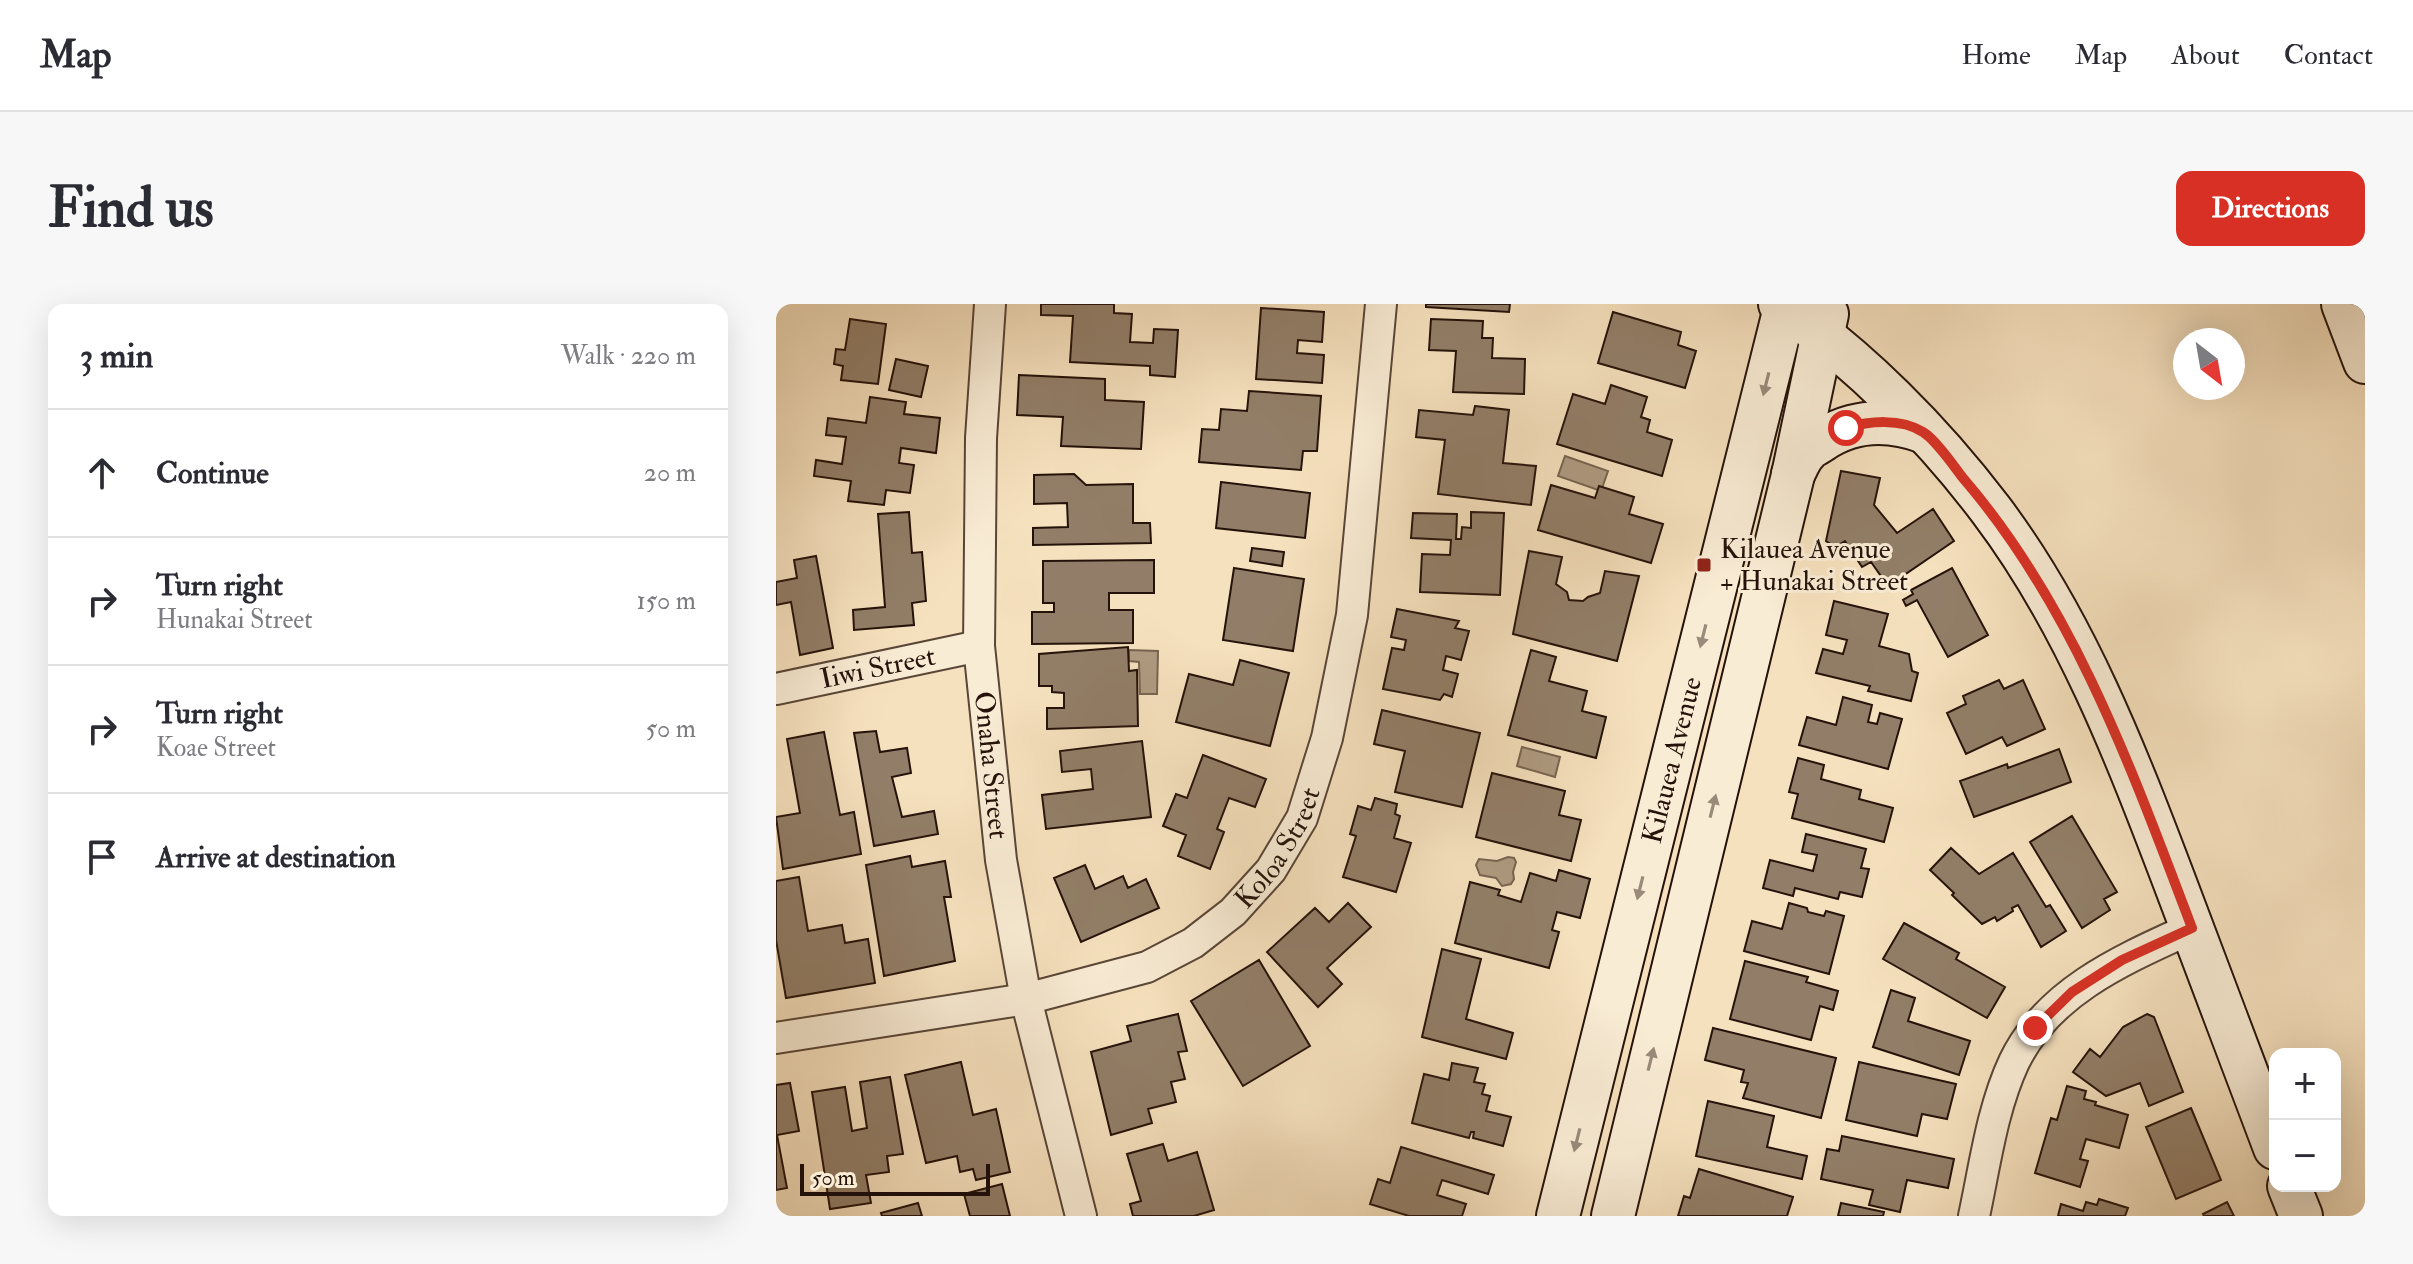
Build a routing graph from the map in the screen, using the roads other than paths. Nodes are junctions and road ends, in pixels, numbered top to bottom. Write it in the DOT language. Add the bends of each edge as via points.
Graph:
graph roads {
  1 [pos="990,304"];
  2 [pos="1381,304"];
  3 [pos="2343,304"];
  4 [pos="1784,305"];
  5 [pos="1826,319"];
  6 [pos="2365,362"];
  7 [pos="1925,432"];
  8 [pos="1793,475"];
  9 [pos="979,646"];
  10 [pos="776,689"];
  11 [pos="2192,928"];
  12 [pos="1026,999"];
  13 [pos="776,1038"];
  14 [pos="2269,1132"];
  15 [pos="2291,1192"];
  16 [pos="1081,1216"];
  17 [pos="1558,1216"];
  18 [pos="1613,1216"];
  19 [pos="1974,1216"];
  20 [pos="2301,1216"];
  1 -- 9 [label="street, Onaha Street" via="981,438"];
  2 -- 12 [label="street, Koloa Street" via="1352,615 1327,738 1302,818 1271,870 1233,912 1193,943 1147,967"];
  3 -- 6 [label="street"];
  4 -- 5 [label="street"];
  4 -- 17 [label="street, Kilauea Avenue, one-way"];
  5 -- 7 [label="street"];
  5 -- 8 [label="street, Kilauea Avenue"];
  7 -- 8 [label="street" via="1891,423 1850,427 1806,451"];
  7 -- 11 [label="street" via="1991,510 2086,669 2130,764"];
  18 -- 8 [label="street, Kilauea Avenue, one-way"];
  9 -- 10 [label="street, Iiwi Street"];
  9 -- 12 [label="street, Onaha Street" via="1001,860"];
  11 -- 14 [label="street"];
  11 -- 19 [label="street" via="2122,960 2072,992 2035,1028 2000,1099"];
  12 -- 13 [label="street, Koloa Street"];
  12 -- 16 [label="street, Onaha Street"];
  15 -- 20 [label="street"];
}
